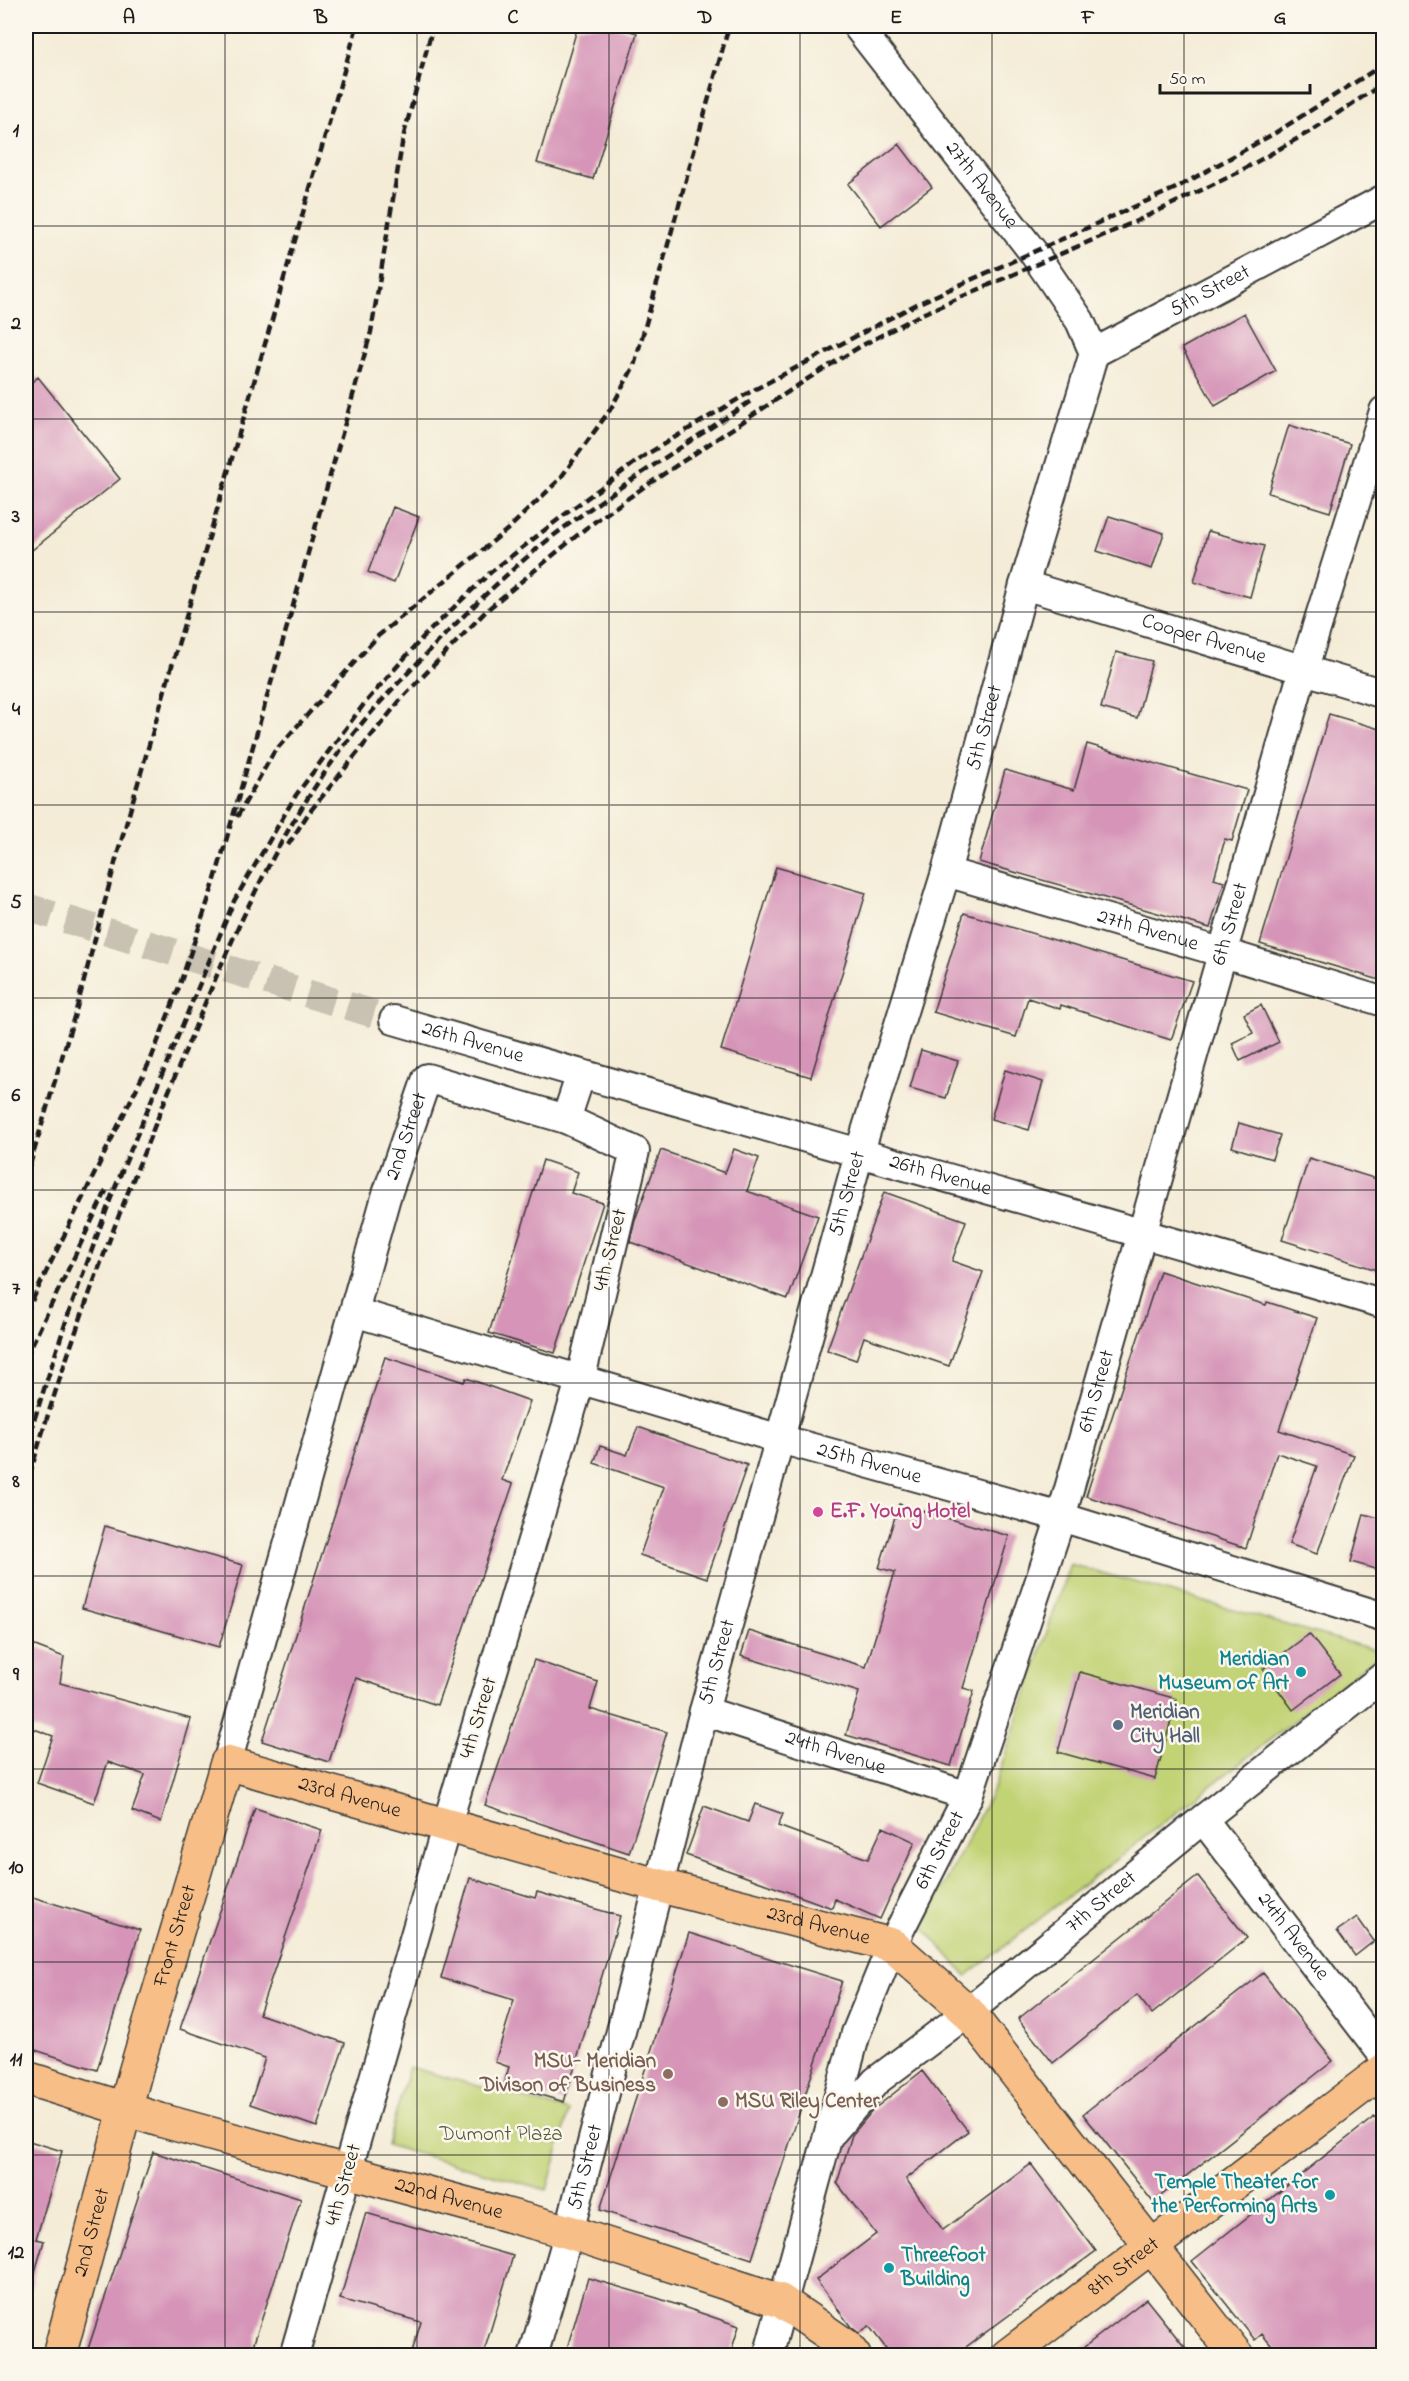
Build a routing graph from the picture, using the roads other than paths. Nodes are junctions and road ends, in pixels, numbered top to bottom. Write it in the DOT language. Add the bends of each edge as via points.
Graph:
graph roads {
  1 [pos="857,26"];
  2 [pos="1383,199"];
  3 [pos="1094,353"];
  4 [pos="1383,411"];
  5 [pos="1024,585"];
  6 [pos="1303,671"];
  7 [pos="1383,694"];
  8 [pos="946,872"];
  9 [pos="1224,953"];
  10 [pos="1383,1002"];
  11 [pos="394,1020"];
  12 [pos="581,1074"];
  13 [pos="566,1119"];
  14 [pos="859,1154"];
  15 [pos="1142,1232"];
  16 [pos="1383,1304"];
  17 [pos="354,1312"];
  18 [pos="580,1381"];
  19 [pos="780,1439"];
  20 [pos="1061,1517"];
  21 [pos="1383,1617"];
  22 [pos="1383,1676"];
  23 [pos="704,1711"];
  24 [pos="227,1762"];
  25 [pos="968,1796"];
  26 [pos="1203,1819"];
  27 [pos="447,1824"];
  28 [pos="657,1885"];
  29 [pos="892,1945"];
  30 [pos="968,2012"];
  31 [pos="1383,2056"];
  32 [pos="1383,2070"];
  33 [pos="26,2078"];
  34 [pos="126,2109"];
  35 [pos="829,2135"];
  36 [pos="349,2170"];
  37 [pos="569,2232"];
  38 [pos="1151,2247"];
  39 [pos="781,2301"];
  40 [pos="59,2355"];
  41 [pos="294,2355"];
  42 [pos="533,2355"];
  43 [pos="768,2355"];
  44 [pos="854,2355"];
  45 [pos="1007,2355"];
  46 [pos="1237,2355"];
  1 -- 3 [label="street, 27th Avenue" via="1033,252 1080,321"];
  2 -- 3 [label="street, 5th Street"];
  3 -- 5 [label="street, 5th Street"];
  4 -- 6 [label="street, 6th Street"];
  5 -- 6 [label="street, Cooper Avenue"];
  5 -- 8 [label="street, 5th Street"];
  6 -- 7 [label="street, Cooper Avenue"];
  6 -- 9 [label="street, 6th Street"];
  8 -- 9 [label="street, 27th Avenue"];
  8 -- 14 [label="street, 5th Street"];
  9 -- 10 [label="street, 27th Avenue"];
  9 -- 15 [label="street, 6th Street"];
  11 -- 12 [label="street, 26th Avenue"];
  12 -- 13 [label="street"];
  12 -- 14 [label="street, 26th Avenue"];
  13 -- 17 [label="street, 2nd Street" via="427,1077 386,1197"];
  13 -- 18 [label="street, 4th Street" via="635,1151"];
  14 -- 15 [label="street, 26th Avenue"];
  14 -- 19 [label="street, 5th Street"];
  15 -- 16 [label="street, 26th Avenue"];
  15 -- 20 [label="street, 6th Street"];
  17 -- 18 [label="street, 25th Avenue"];
  17 -- 24 [label="street"];
  18 -- 19 [label="street, 25th Avenue"];
  18 -- 27 [label="street, 4th Street"];
  19 -- 20 [label="street, 25th Avenue"];
  19 -- 23 [label="street, 5th Street"];
  20 -- 21 [label="street, 25th Avenue"];
  20 -- 25 [label="street, 6th Street"];
  22 -- 26 [label="street, 7th Street"];
  23 -- 25 [label="street, 24th Avenue"];
  23 -- 28 [label="street, 5th Street"];
  24 -- 27 [label="main road, 23rd Avenue"];
  24 -- 34 [label="main road, Front Street"];
  25 -- 29 [label="street, 6th Street"];
  26 -- 30 [label="street, 7th Street"];
  26 -- 31 [label="street, 24th Avenue"];
  27 -- 28 [label="main road, 23rd Avenue"];
  27 -- 36 [label="street, 4th Street"];
  28 -- 29 [label="main road, 23rd Avenue"];
  28 -- 37 [label="street, 5th Street"];
  29 -- 30 [label="main road, 23rd Avenue"];
  29 -- 35 [label="street, 6th Street" via="856,2032"];
  30 -- 35 [label="street, 7th Street" via="876,2081"];
  30 -- 38 [label="main road, 23rd Avenue"];
  32 -- 38 [label="main road, 8th Street"];
  33 -- 34 [label="main road, 22nd Avenue"];
  34 -- 36 [label="main road, 22nd Avenue"];
  34 -- 40 [label="main road, 2nd Street"];
  35 -- 39 [label="street, 6th Street"];
  36 -- 37 [label="main road, 22nd Avenue"];
  36 -- 41 [label="street, 4th Street"];
  37 -- 39 [label="main road, 22nd Avenue"];
  37 -- 42 [label="street, 5th Street"];
  38 -- 45 [label="main road, 8th Street"];
  38 -- 46 [label="main road, 23rd Avenue"];
  39 -- 43 [label="street, 6th Street"];
  39 -- 44 [label="main road, 22nd Avenue"];
}
